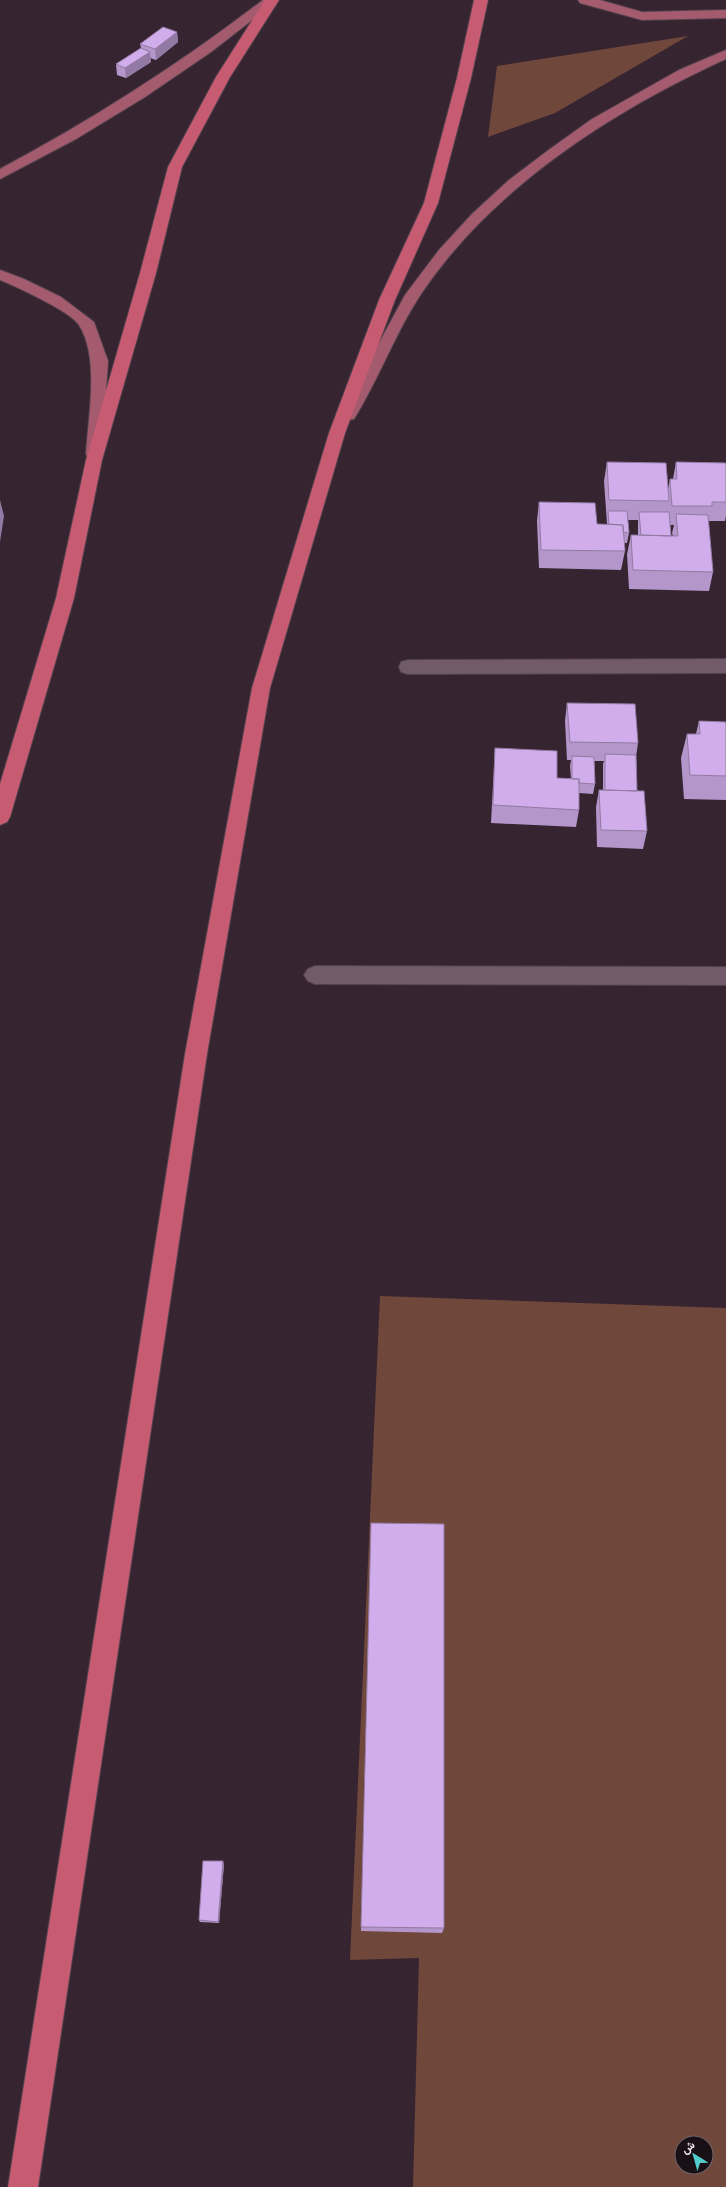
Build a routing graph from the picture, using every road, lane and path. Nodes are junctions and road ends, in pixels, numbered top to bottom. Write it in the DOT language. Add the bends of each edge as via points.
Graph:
graph roads {
  1 [pos="271,0"];
  2 [pos="481,0"];
  3 [pos="585,0"];
  4 [pos="726,14"];
  5 [pos="726,54"];
  6 [pos="0,175"];
  7 [pos="0,275"];
  8 [pos="337,433"];
  9 [pos="94,460"];
  10 [pos="726,666"];
  11 [pos="408,667"];
  12 [pos="0,817"];
  13 [pos="315,975"];
  14 [pos="726,976"];
  15 [pos="23,2187"];
  1 -- 6 [label="main road" via="194,59 148,89"];
  1 -- 9 [label="highway" via="223,76 175,167 148,273"];
  2 -- 8 [label="highway" via="464,78 431,203 386,300"];
  3 -- 4 [label="main road" via="642,16"];
  5 -- 8 [label="main road" via="604,118 517,181 489,206 457,238 416,290"];
  7 -- 9 [label="main road" via="54,300 86,322 100,361"];
  8 -- 15 [label="highway" via="259,696 196,1054"];
  9 -- 12 [label="highway" via="65,598"];
  10 -- 11 [label="lane"];
  13 -- 14 [label="lane"];
}
